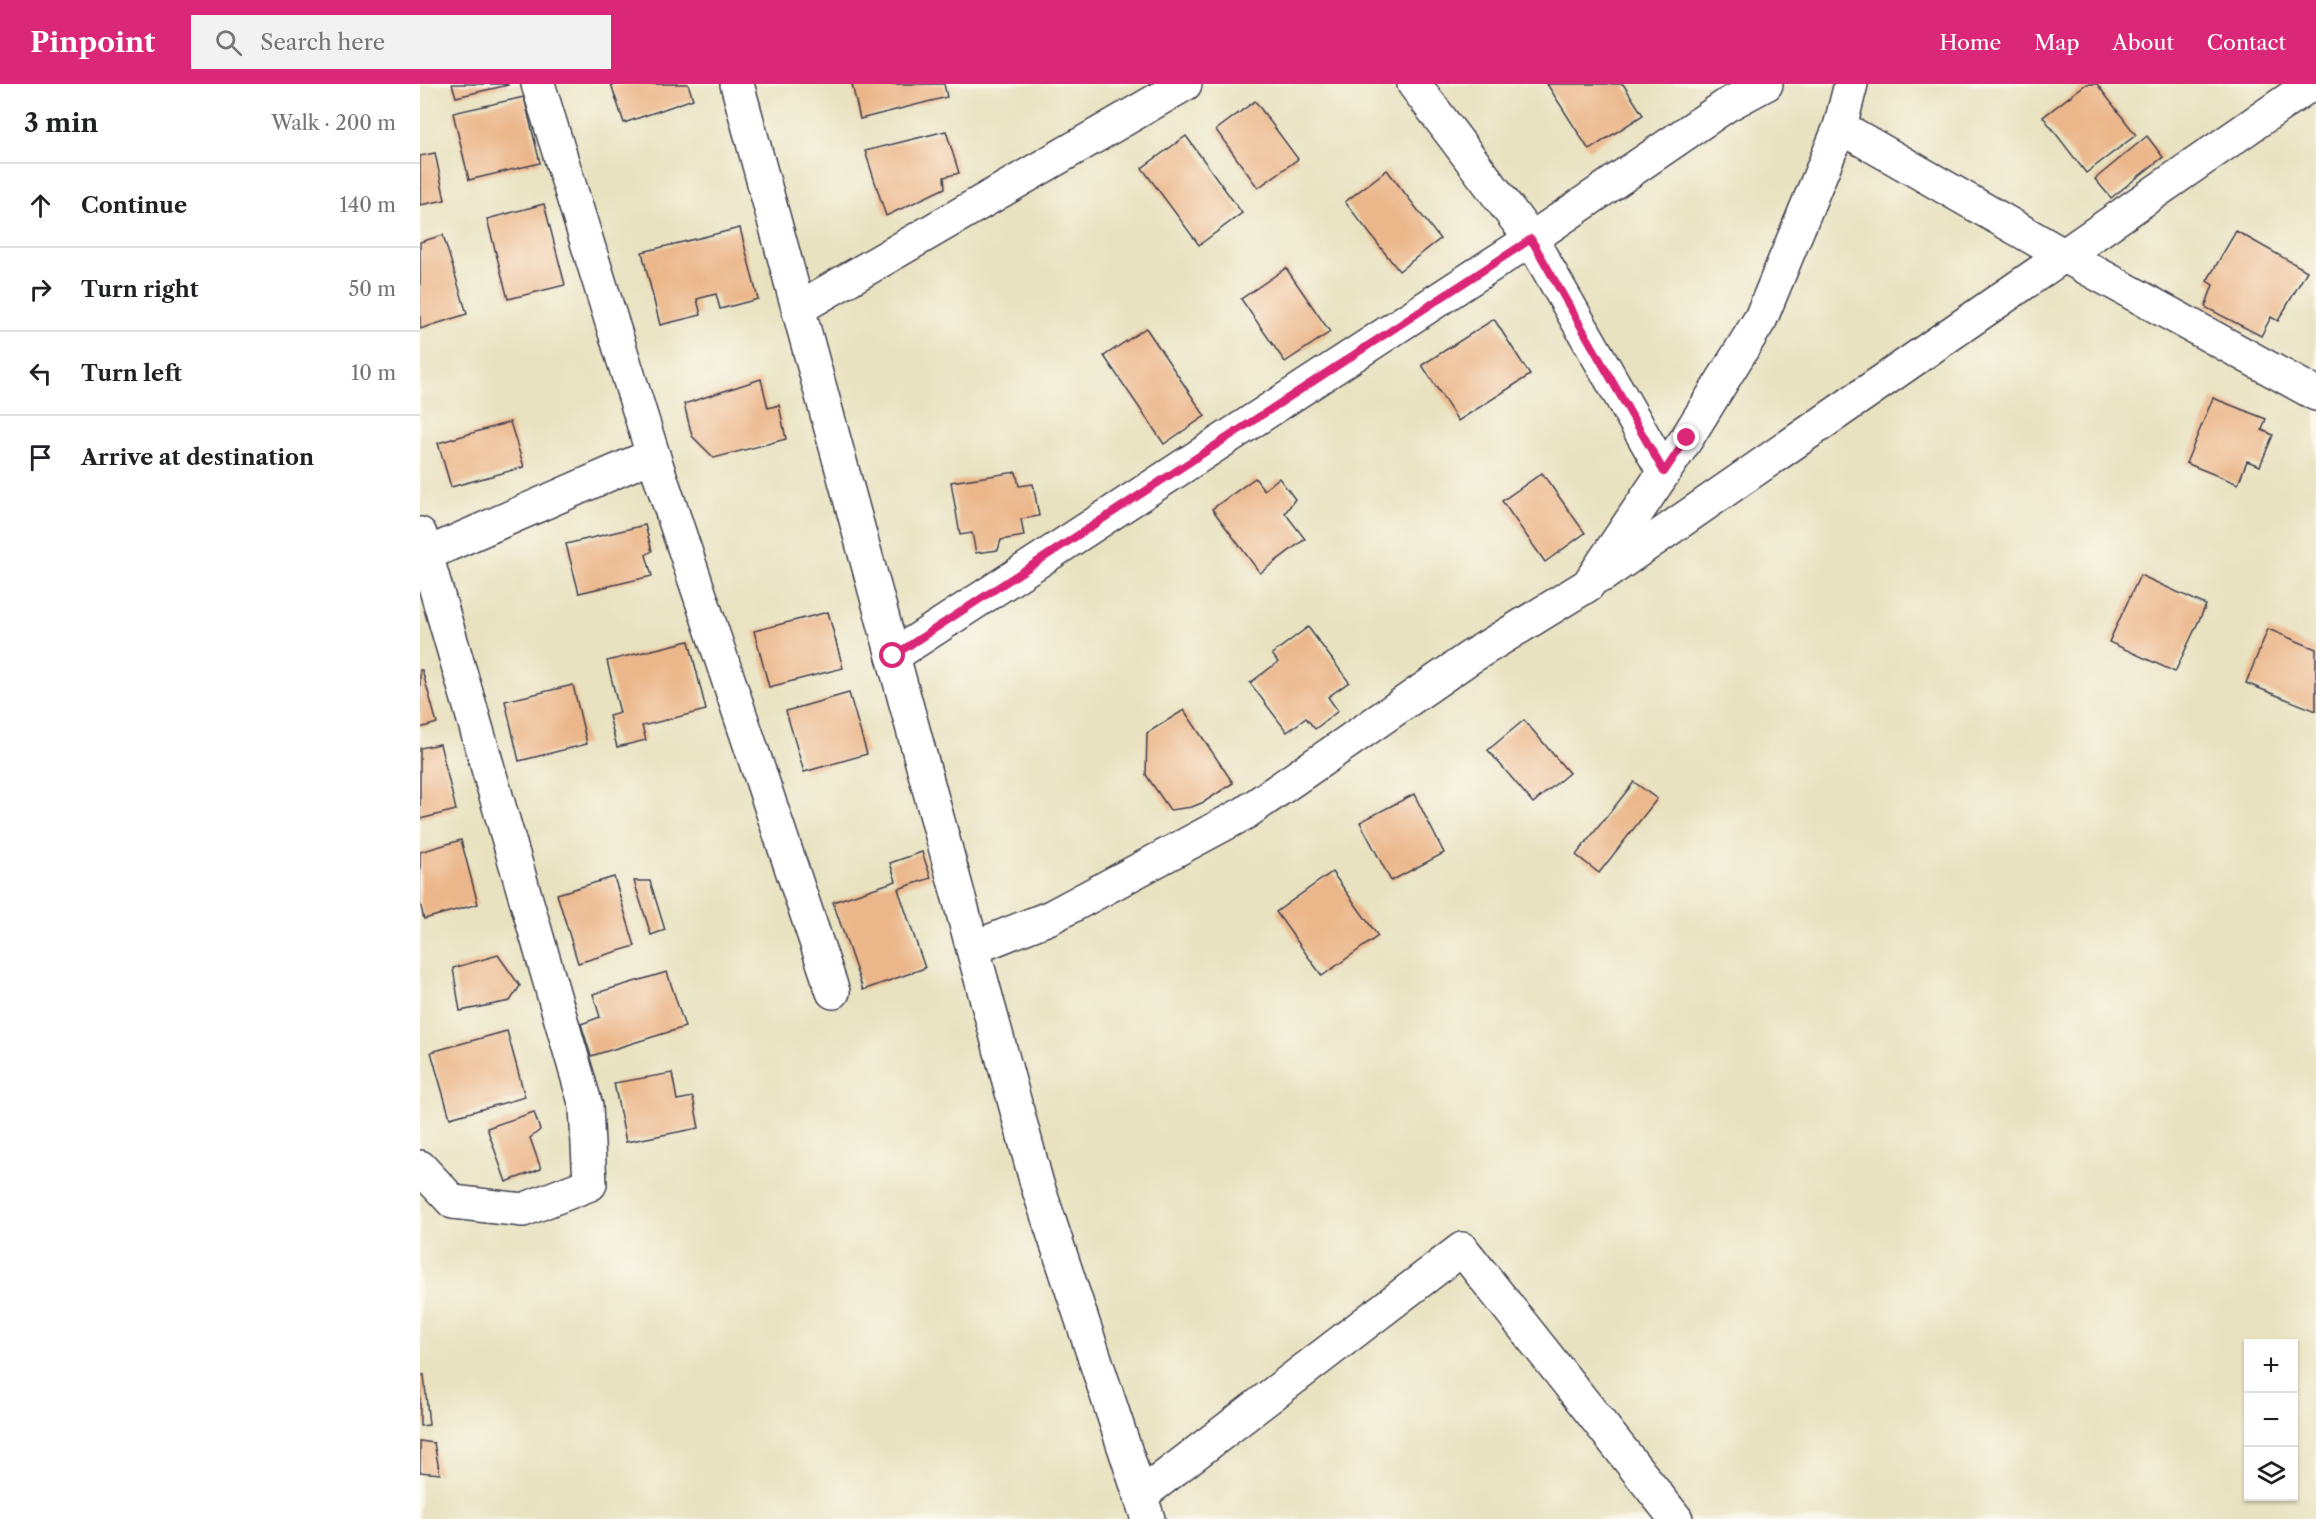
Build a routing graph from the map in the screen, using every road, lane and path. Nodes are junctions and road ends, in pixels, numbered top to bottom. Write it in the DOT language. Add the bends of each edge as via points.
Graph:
graph roads {
  1 [pos="538,84"];
  2 [pos="737,84"];
  3 [pos="1185,84"];
  4 [pos="1414,84"];
  5 [pos="1766,84"];
  6 [pos="1851,84"];
  7 [pos="2312,84"];
  8 [pos="1141,96"];
  9 [pos="1840,127"];
  10 [pos="1531,239"];
  11 [pos="2063,255"];
  12 [pos="798,308"];
  13 [pos="2316,394"];
  14 [pos="653,455"];
  15 [pos="1664,472"];
  16 [pos="423,544"];
  17 [pos="1588,585"];
  18 [pos="893,656"];
  19 [pos="973,948"];
  20 [pos="833,992"];
  21 [pos="420,1167"];
  22 [pos="1144,1508"];
  23 [pos="1676,1519"];
  1 -- 14 [label="street"];
  2 -- 12 [label="street"];
  3 -- 8 [label="street"];
  4 -- 10 [label="street"];
  5 -- 10 [label="street" via="1727,105"];
  6 -- 9 [label="street"];
  7 -- 11 [label="street"];
  8 -- 12 [label="street"];
  9 -- 11 [label="street"];
  9 -- 15 [label="street" via="1761,318"];
  10 -- 15 [label="street"];
  10 -- 18 [label="street"];
  11 -- 13 [label="street"];
  11 -- 17 [label="street"];
  12 -- 18 [label="street"];
  14 -- 16 [label="street"];
  14 -- 20 [label="street"];
  15 -- 17 [label="street"];
  16 -- 21 [label="street" via="586,1106 590,1184 524,1210 453,1202"];
  17 -- 19 [label="street" via="1469,658 1245,813 1051,917"];
  18 -- 19 [label="street"];
  19 -- 22 [label="street" via="1037,1184"];
  22 -- 23 [label="street" via="1462,1249"];
}
